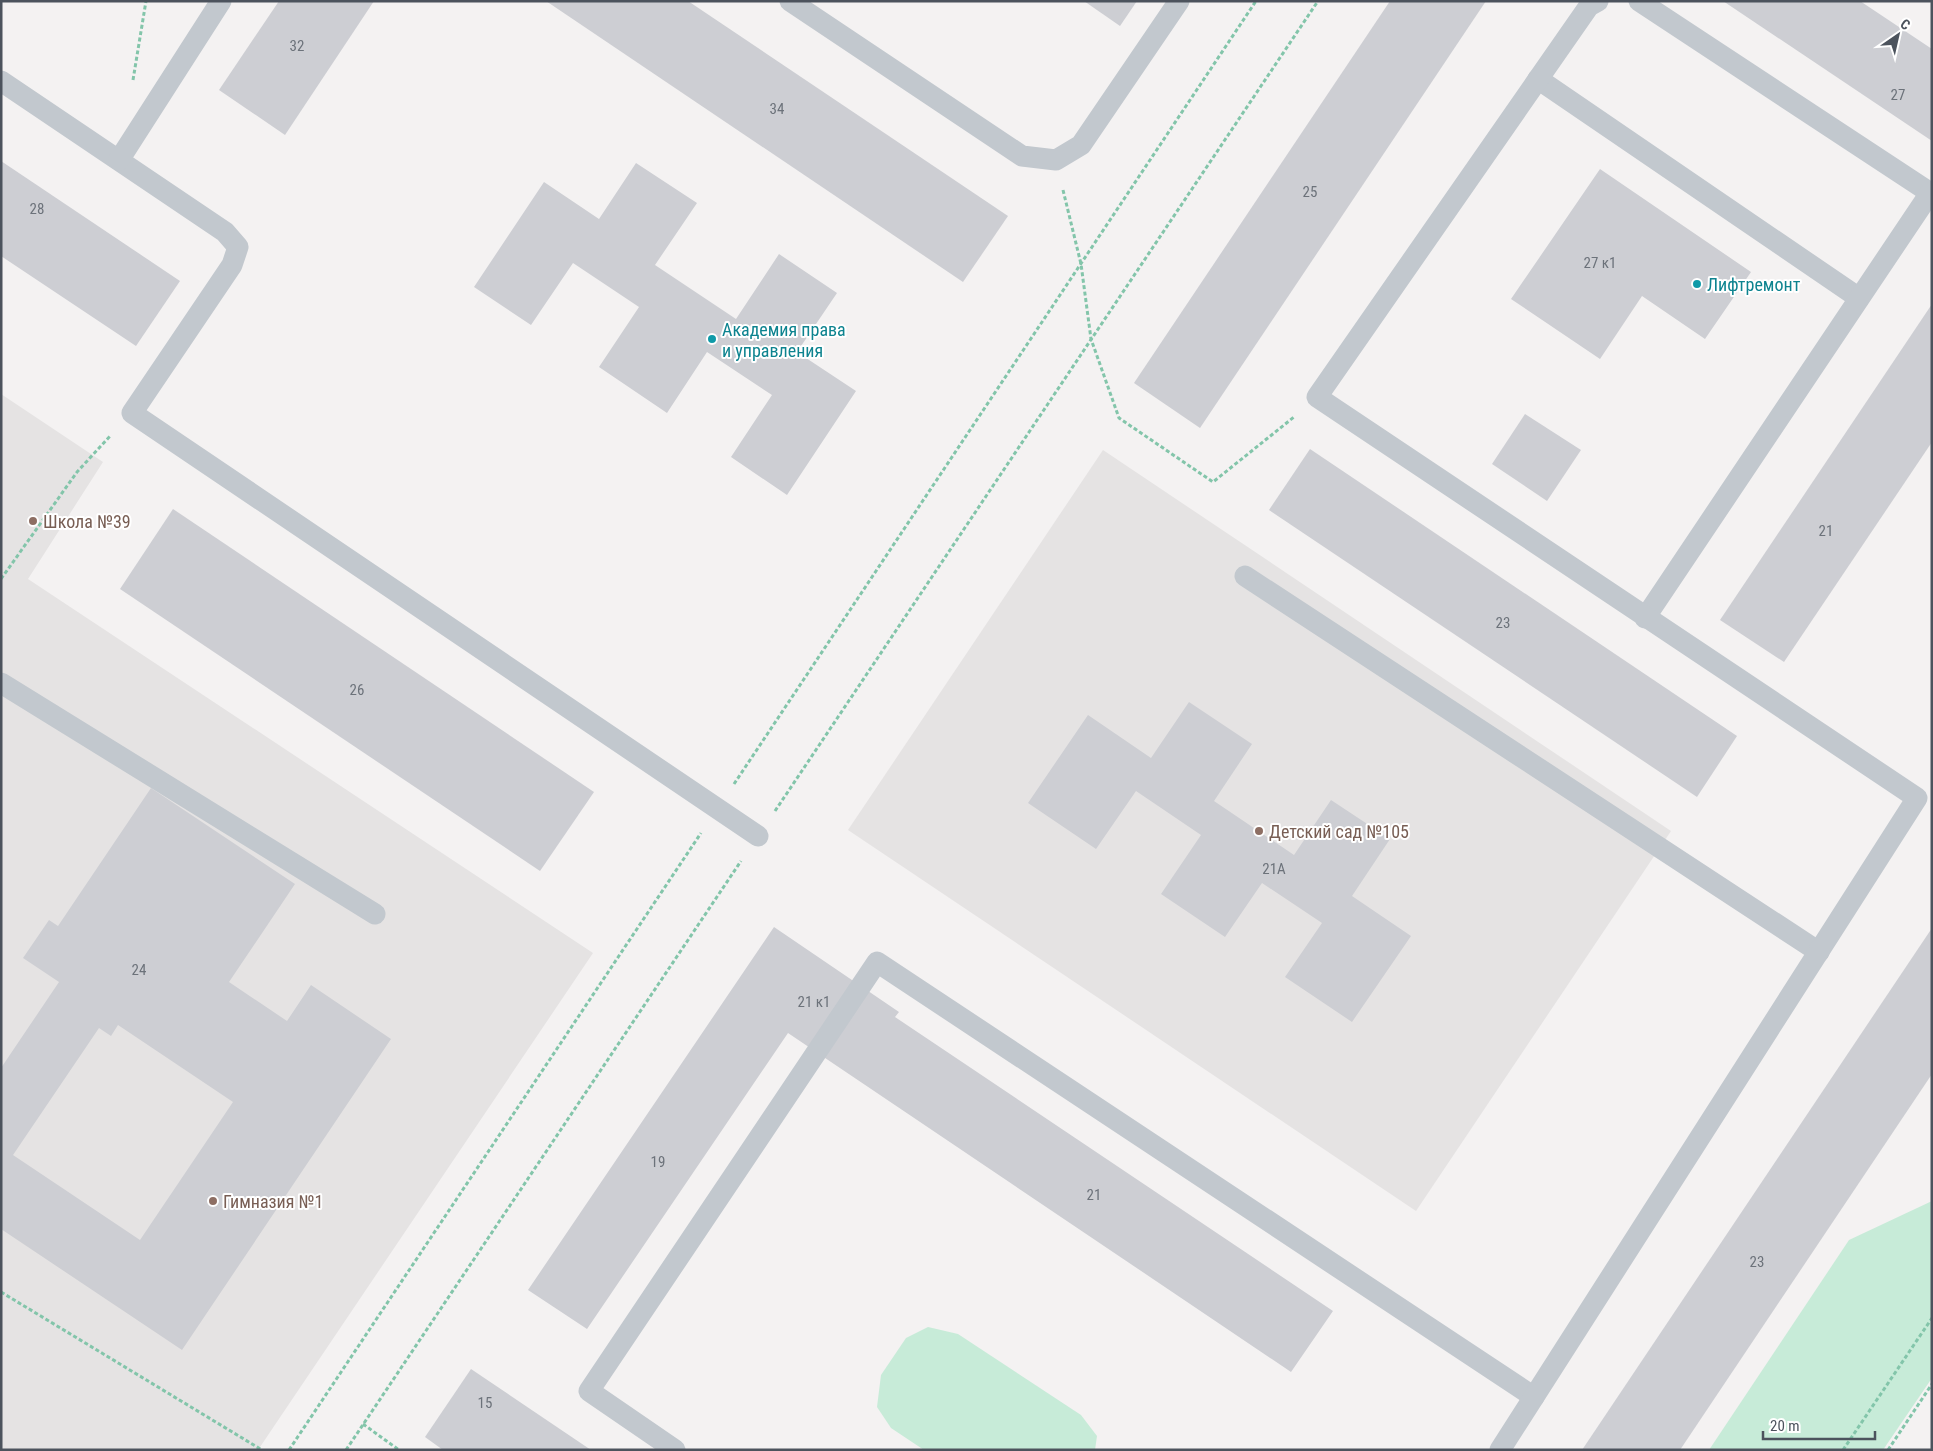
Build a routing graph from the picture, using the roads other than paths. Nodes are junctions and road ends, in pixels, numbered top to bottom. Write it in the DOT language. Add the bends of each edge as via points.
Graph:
graph roads {
  1 [pos="221,1"];
  2 [pos="790,1"];
  3 [pos="1179,1"];
  4 [pos="1598,1"];
  5 [pos="1639,1"];
  6 [pos="1538,78"];
  7 [pos="1,81"];
  8 [pos="119,160"];
  9 [pos="1931,194"];
  10 [pos="1858,298"];
  11 [pos="1245,576"];
  12 [pos="1645,618"];
  13 [pos="1,683"];
  14 [pos="1925,801"];
  15 [pos="758,836"];
  16 [pos="375,914"];
  17 [pos="1819,952"];
  18 [pos="1534,1397"];
  19 [pos="675,1450"];
  20 [pos="1500,1450"];
  1 -- 8 [label="lane"];
  2 -- 3 [label="lane" via="1022,156 1056,160 1081,145"];
  4 -- 6 [label="lane" via="1588,6"];
  5 -- 9 [label="lane"];
  6 -- 10 [label="lane"];
  6 -- 12 [label="lane" via="1317,397"];
  7 -- 8 [label="lane"];
  8 -- 15 [label="lane" via="225,232 238,247 232,265 132,414"];
  9 -- 10 [label="lane"];
  10 -- 12 [label="lane"];
  11 -- 17 [label="lane"];
  12 -- 14 [label="lane"];
  13 -- 16 [label="lane"];
  14 -- 17 [label="lane"];
  17 -- 18 [label="lane"];
  18 -- 19 [label="lane" via="877,962 589,1392"];
  18 -- 20 [label="lane"];
}
